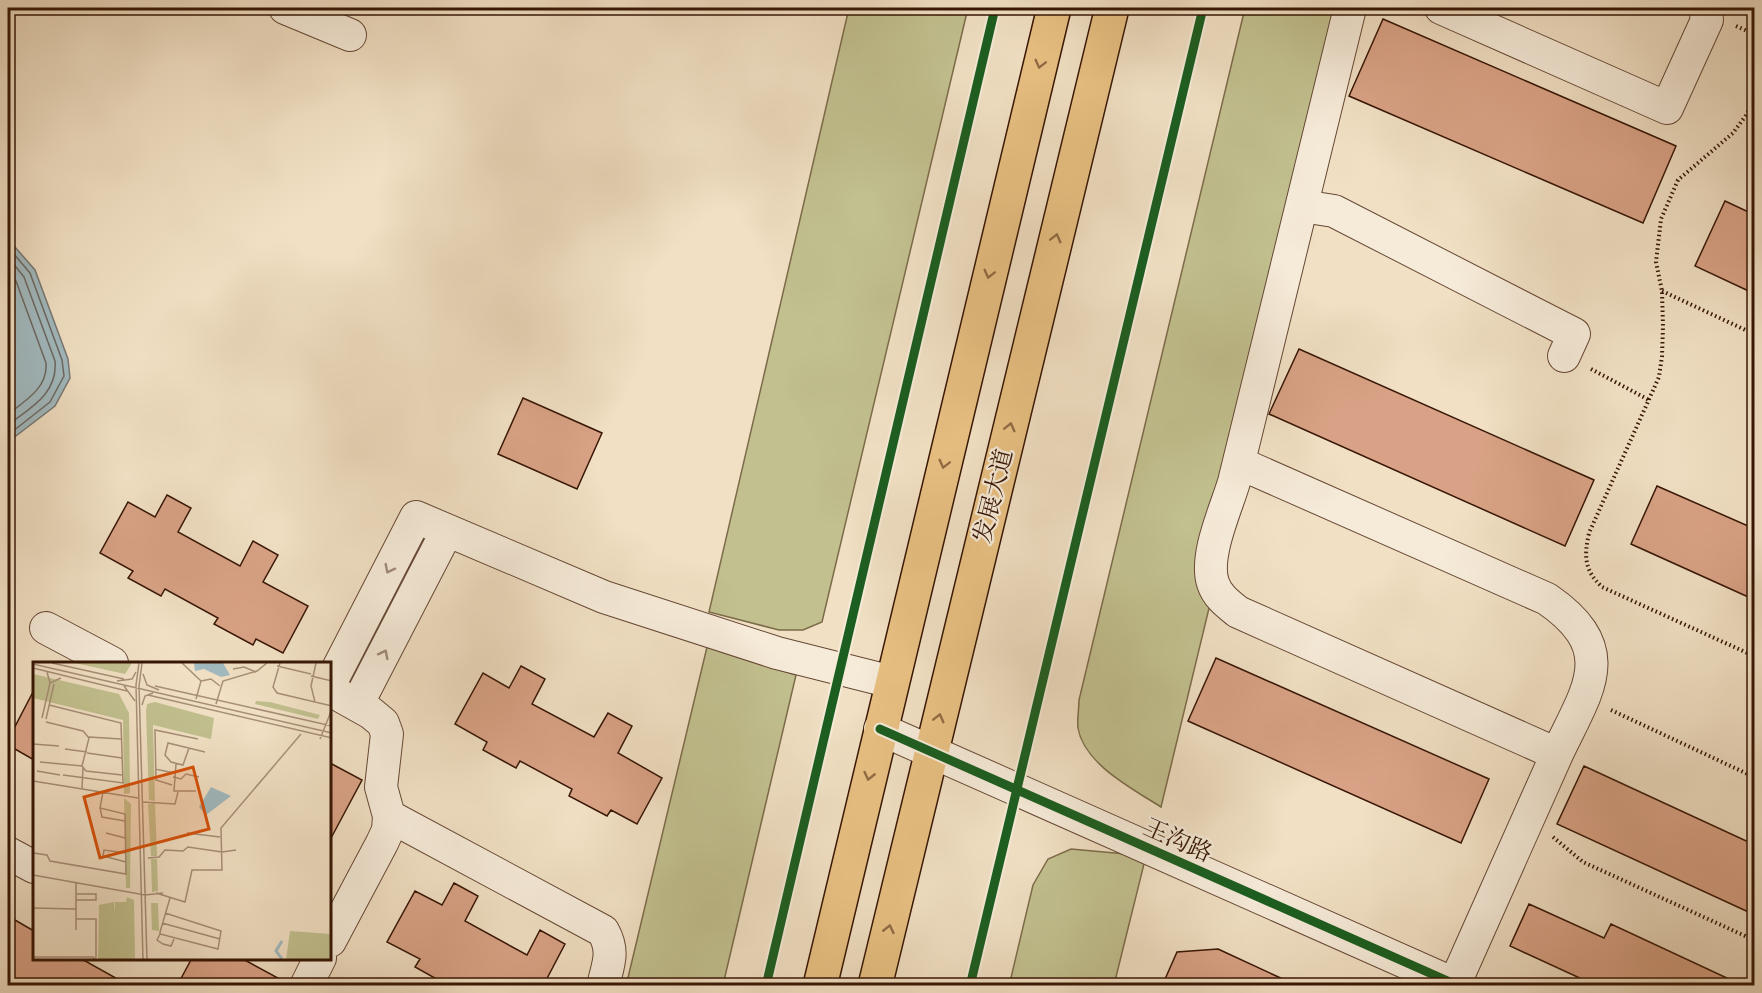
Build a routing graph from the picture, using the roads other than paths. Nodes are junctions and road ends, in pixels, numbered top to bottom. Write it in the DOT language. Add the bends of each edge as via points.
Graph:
graph roads {
  1 [pos="285,8"];
  2 [pos="1054,8"];
  3 [pos="1112,8"];
  4 [pos="1350,8"];
  5 [pos="1441,8"];
  6 [pos="1705,8"];
  7 [pos="350,35"];
  8 [pos="1302,206"];
  9 [pos="1564,356"];
  10 [pos="1239,463"];
  11 [pos="447,531"];
  12 [pos="46,628"];
  13 [pos="110,662"];
  14 [pos="332,680"];
  15 [pos="891,681"];
  16 [pos="332,691"];
  17 [pos="357,705"];
  18 [pos="880,729"];
  19 [pos="931,751"];
  20 [pos="1557,754"];
  21 [pos="389,816"];
  22 [pos="8,853"];
  23 [pos="33,866"];
  24 [pos="333,930"];
  25 [pos="1457,985"];
  26 [pos="603,986"];
  27 [pos="820,986"];
  28 [pos="875,986"];
  1 -- 7 [label="street"];
  2 -- 15 [label="main road, one-way"];
  19 -- 3 [label="main road, 发展大道, one-way"];
  4 -- 8 [label="street"];
  5 -- 6 [label="street" via="1667,108 1707,20"];
  8 -- 9 [label="street" via="1334,211 1574,334"];
  8 -- 10 [label="street"];
  10 -- 20 [label="street" via="1213,549 1213,583 1226,603 1238,612"];
  10 -- 20 [label="street" via="1547,599 1568,613 1591,653 1593,670"];
  11 -- 14 [label="street, one-way" via="416,517"];
  11 -- 15 [label="street" via="604,597 777,653"];
  17 -- 11 [label="street, one-way"];
  12 -- 13 [label="street"];
  15 -- 18 [label="main road"];
  16 -- 17 [label="street"];
  17 -- 21 [label="street" via="383,723 387,734 381,787"];
  18 -- 19 [label="street, 王沟路"];
  18 -- 27 [label="main road, one-way"];
  19 -- 25 [label="street, 王沟路"];
  28 -- 19 [label="main road, 发展大道, one-way"];
  20 -- 25 [label="street"];
  21 -- 24 [label="street" via="382,843"];
  21 -- 26 [label="street" via="603,932 611,955"];
  22 -- 23 [label="street"];
}
